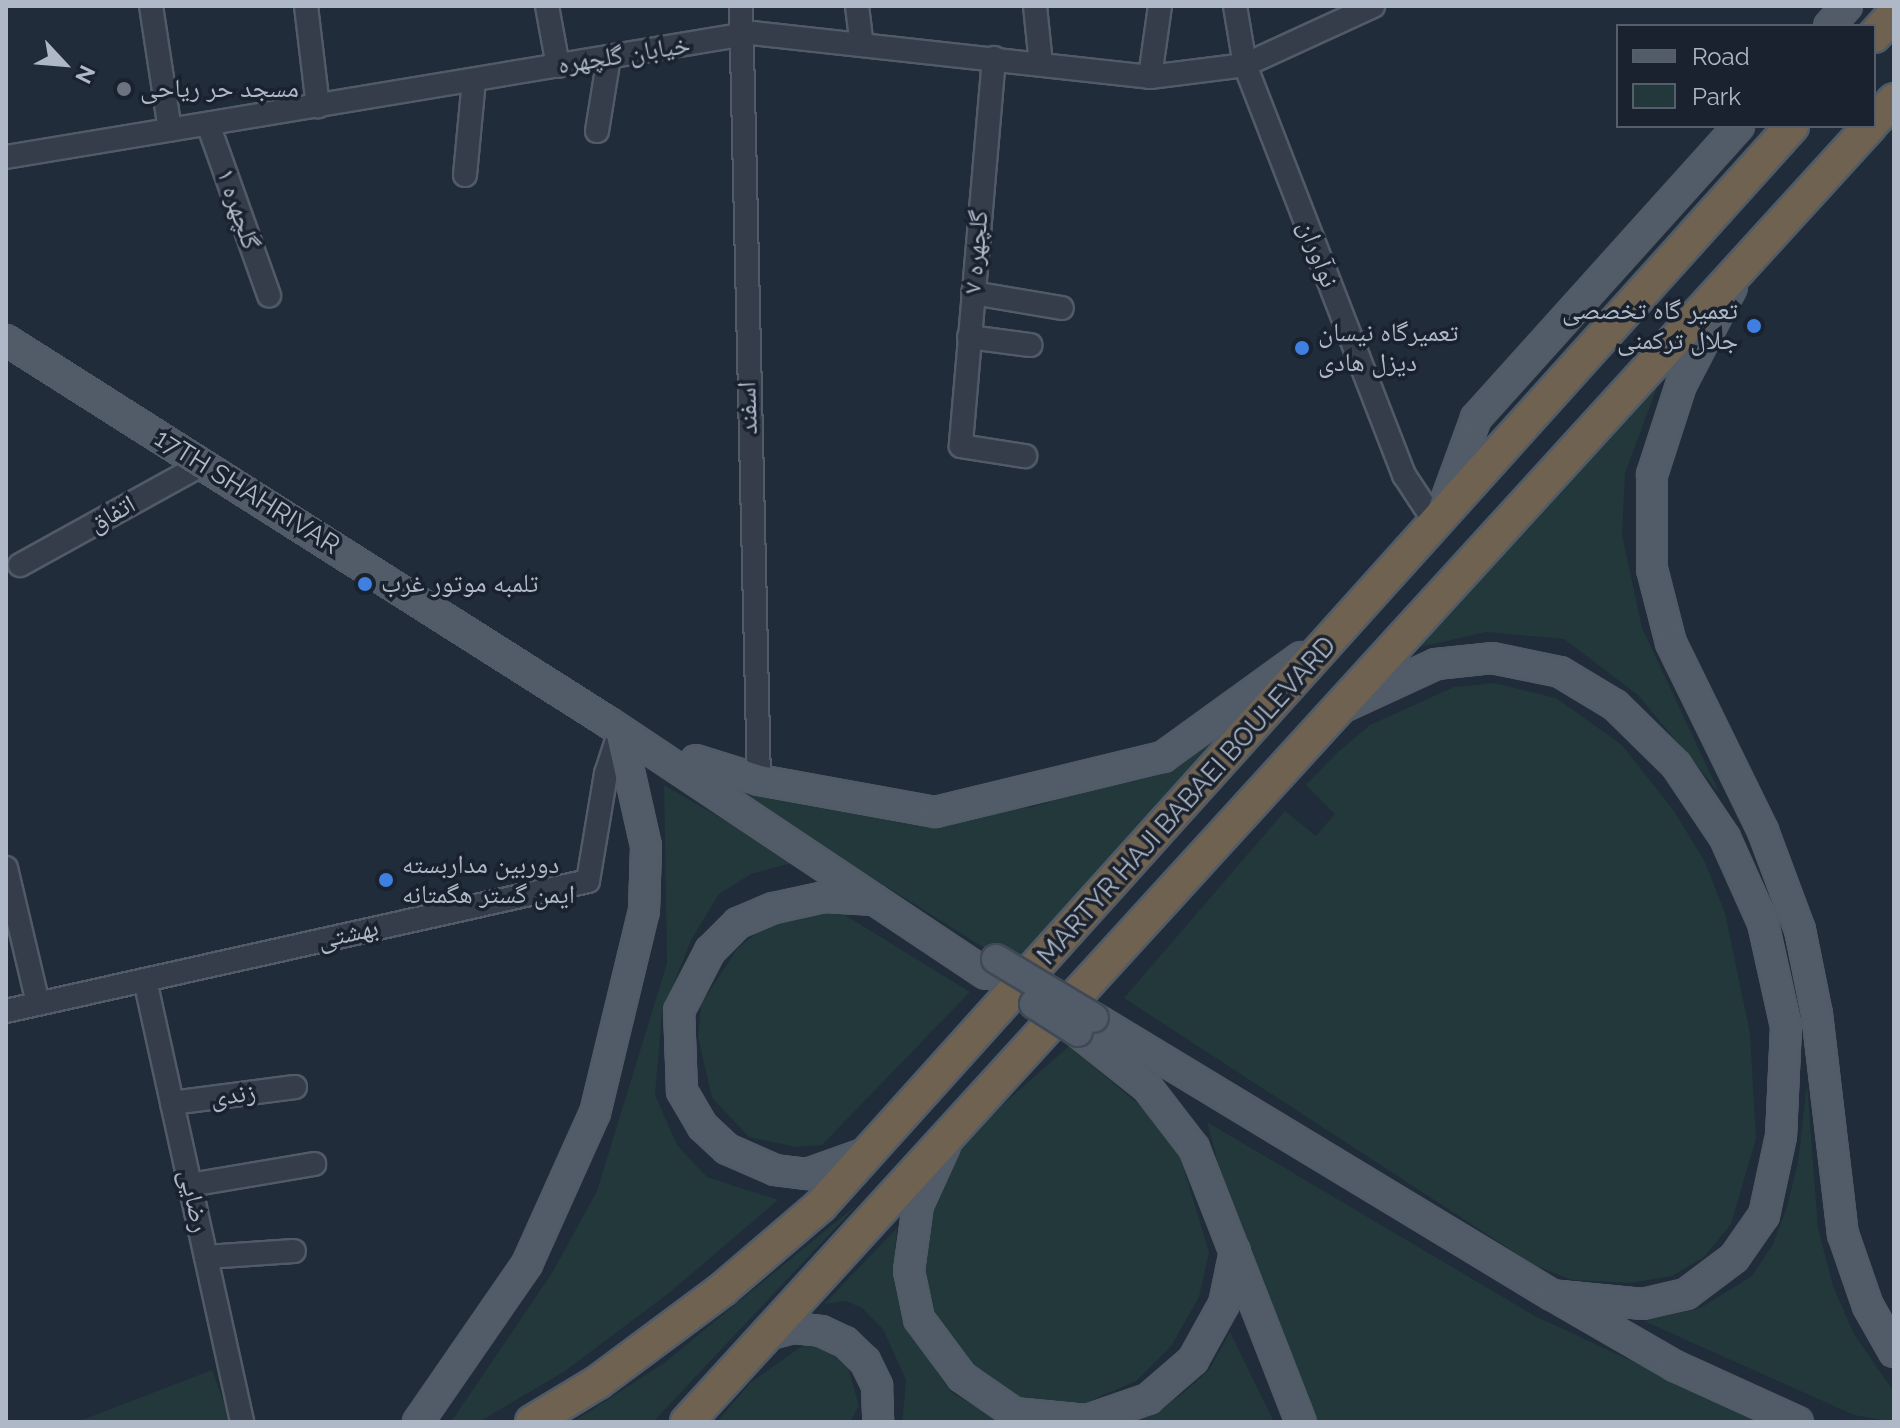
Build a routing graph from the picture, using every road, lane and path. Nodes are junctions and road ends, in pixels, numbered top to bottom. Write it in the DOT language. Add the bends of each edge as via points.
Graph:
graph roads {
  1 [pos="151,6"];
  2 [pos="306,6"];
  3 [pos="547,6"];
  4 [pos="741,6"];
  5 [pos="857,6"];
  6 [pos="1035,6"];
  7 [pos="1160,6"];
  8 [pos="1235,6"];
  9 [pos="1373,6"];
  10 [pos="1894,14"];
  11 [pos="1876,34"];
  12 [pos="739,36"];
  13 [pos="862,45"];
  14 [pos="609,57"];
  15 [pos="994,58"];
  16 [pos="1041,64"];
  17 [pos="1245,65"];
  18 [pos="558,66"];
  19 [pos="1150,77"];
  20 [pos="474,80"];
  21 [pos="1894,100"];
  22 [pos="318,106"];
  23 [pos="1876,119"];
  24 [pos="208,124"];
  25 [pos="1737,128"];
  26 [pos="1790,128"];
  27 [pos="1868,128"];
  28 [pos="170,130"];
  29 [pos="597,131"];
  30 [pos="6,157"];
  31 [pos="465,175"];
  32 [pos="1749,252"];
  33 [pos="973,293"];
  34 [pos="269,295"];
  35 [pos="1062,308"];
  36 [pos="969,337"];
  37 [pos="6,340"];
  38 [pos="1030,345"];
  39 [pos="1025,456"];
  40 [pos="203,464"];
  41 [pos="1437,525"];
  42 [pos="20,565"];
  43 [pos="1356,615"];
  44 [pos="1335,710"];
  45 [pos="614,727"];
  46 [pos="696,760"];
  47 [pos="759,780"];
  48 [pos="6,868"];
  49 [pos="875,900"];
  50 [pos="991,966"];
  51 [pos="145,980"];
  52 [pos="38,1003"];
  53 [pos="6,1011"];
  54 [pos="1086,1025"];
  55 [pos="295,1087"];
  56 [pos="172,1103"];
  57 [pos="953,1130"];
  58 [pos="870,1151"];
  59 [pos="314,1164"];
  60 [pos="190,1185"];
  61 [pos="294,1251"];
  62 [pos="1235,1251"];
  63 [pos="206,1257"];
  64 [pos="1552,1295"];
  65 [pos="767,1335"];
  66 [pos="1894,1352"];
  67 [pos="242,1422"];
  68 [pos="418,1422"];
  69 [pos="532,1422"];
  70 [pos="687,1422"];
  71 [pos="878,1422"];
  72 [pos="1301,1422"];
  73 [pos="1798,1422"];
  1 -- 28 [label="street"];
  2 -- 22 [label="street"];
  3 -- 18 [label="street"];
  4 -- 12 [label="street, اسفند"];
  5 -- 13 [label="street"];
  6 -- 16 [label="street"];
  7 -- 19 [label="street"];
  8 -- 17 [label="street, نوآوران"];
  9 -- 17 [label="street, خیابان گلچهره"];
  10 -- 11 [label="highway"];
  12 -- 13 [label="street, خیابان گلچهره"];
  12 -- 14 [label="street, خیابان گلچهره"];
  12 -- 47 [label="street, اسفند"];
  13 -- 15 [label="street, خیابان گلچهره"];
  14 -- 18 [label="street, خیابان گلچهره"];
  14 -- 29 [label="street"];
  15 -- 16 [label="street, خیابان گلچهره"];
  15 -- 33 [label="street, گلچهره ۷"];
  16 -- 19 [label="street, خیابان گلچهره"];
  17 -- 19 [label="street, خیابان گلچهره"];
  17 -- 41 [label="street, نوآوران" via="1404,475"];
  18 -- 20 [label="street, خیابان گلچهره"];
  20 -- 22 [label="street, خیابان گلچهره"];
  20 -- 31 [label="street"];
  21 -- 23 [label="highway"];
  22 -- 24 [label="street, خیابان گلچهره"];
  24 -- 28 [label="street, خیابان گلچهره"];
  24 -- 34 [label="street, گلچهره ۱"];
  25 -- 41 [label="main road" via="1476,418"];
  26 -- 41 [label="highway, MARTYR HAJI BABAEI BOULEVARD"];
  27 -- 32 [label="highway, MARTYR HAJI BABAEI BOULEVARD"];
  28 -- 30 [label="street, خیابان گلچهره"];
  32 -- 44 [label="highway, MARTYR HAJI BABAEI BOULEVARD"];
  32 -- 66 [label="main road" via="1681,385 1652,475 1652,569 1671,643 1763,831 1800,930 1817,1014 1843,1234 1868,1306"];
  33 -- 35 [label="street"];
  33 -- 36 [label="street, گلچهره ۷"];
  36 -- 38 [label="street"];
  36 -- 39 [label="street, گلچهره ۷" via="961,446"];
  37 -- 40 [label="main road, 17TH SHAHRIVAR"];
  40 -- 42 [label="street, اتفاق"];
  40 -- 45 [label="main road, 17TH SHAHRIVAR"];
  41 -- 43 [label="highway, MARTYR HAJI BABAEI BOULEVARD"];
  43 -- 47 [label="main road" via="1163,757 1133,766 935,812"];
  43 -- 58 [label="highway, MARTYR HAJI BABAEI BOULEVARD"];
  44 -- 57 [label="highway, MARTYR HAJI BABAEI BOULEVARD"];
  44 -- 64 [label="main road" via="1436,664 1492,658 1560,672 1615,705 1676,765 1725,838 1763,923 1786,1027 1781,1136 1764,1215 1734,1258 1686,1294 1643,1304"];
  45 -- 46 [label="main road" via="631,727"];
  45 -- 49 [label="main road"];
  45 -- 51 [label="street, بهشتی" via="588,881"];
  45 -- 68 [label="main road" via="646,846 644,911 595,1113 527,1264"];
  46 -- 47 [label="main road"];
  46 -- 50 [label="main road"];
  48 -- 52 [label="street"];
  49 -- 50 [label="main road"];
  49 -- 58 [label="main road" via="824,897 738,923 710,951 691,982 679,1011 677,1053 682,1091 703,1127 750,1161 807,1174"];
  50 -- 54 [label="main road, bridge"];
  51 -- 52 [label="street, بهشتی"];
  51 -- 56 [label="street, رضایی"];
  52 -- 53 [label="street, بهشتی"];
  54 -- 62 [label="main road" via="1147,1087 1194,1148"];
  54 -- 64 [label="main road"];
  55 -- 56 [label="street, زندی"];
  56 -- 60 [label="street, رضایی"];
  57 -- 62 [label="main road" via="918,1205 909,1271 916,1307 919,1319 962,1377 1014,1413 1087,1420 1148,1399 1193,1360 1224,1304"];
  57 -- 65 [label="highway, MARTYR HAJI BABAEI BOULEVARD"];
  58 -- 69 [label="highway, MARTYR HAJI BABAEI BOULEVARD" via="820,1206 723,1289 598,1382"];
  59 -- 60 [label="street"];
  60 -- 63 [label="street, رضایی"];
  61 -- 63 [label="street"];
  62 -- 72 [label="main road"];
  63 -- 67 [label="street, رضایی"];
  64 -- 73 [label="main road" via="1675,1366"];
  65 -- 70 [label="highway, MARTYR HAJI BABAEI BOULEVARD"];
  65 -- 71 [label="main road" via="793,1328 821,1331 845,1342 865,1361 877,1386"];
}
